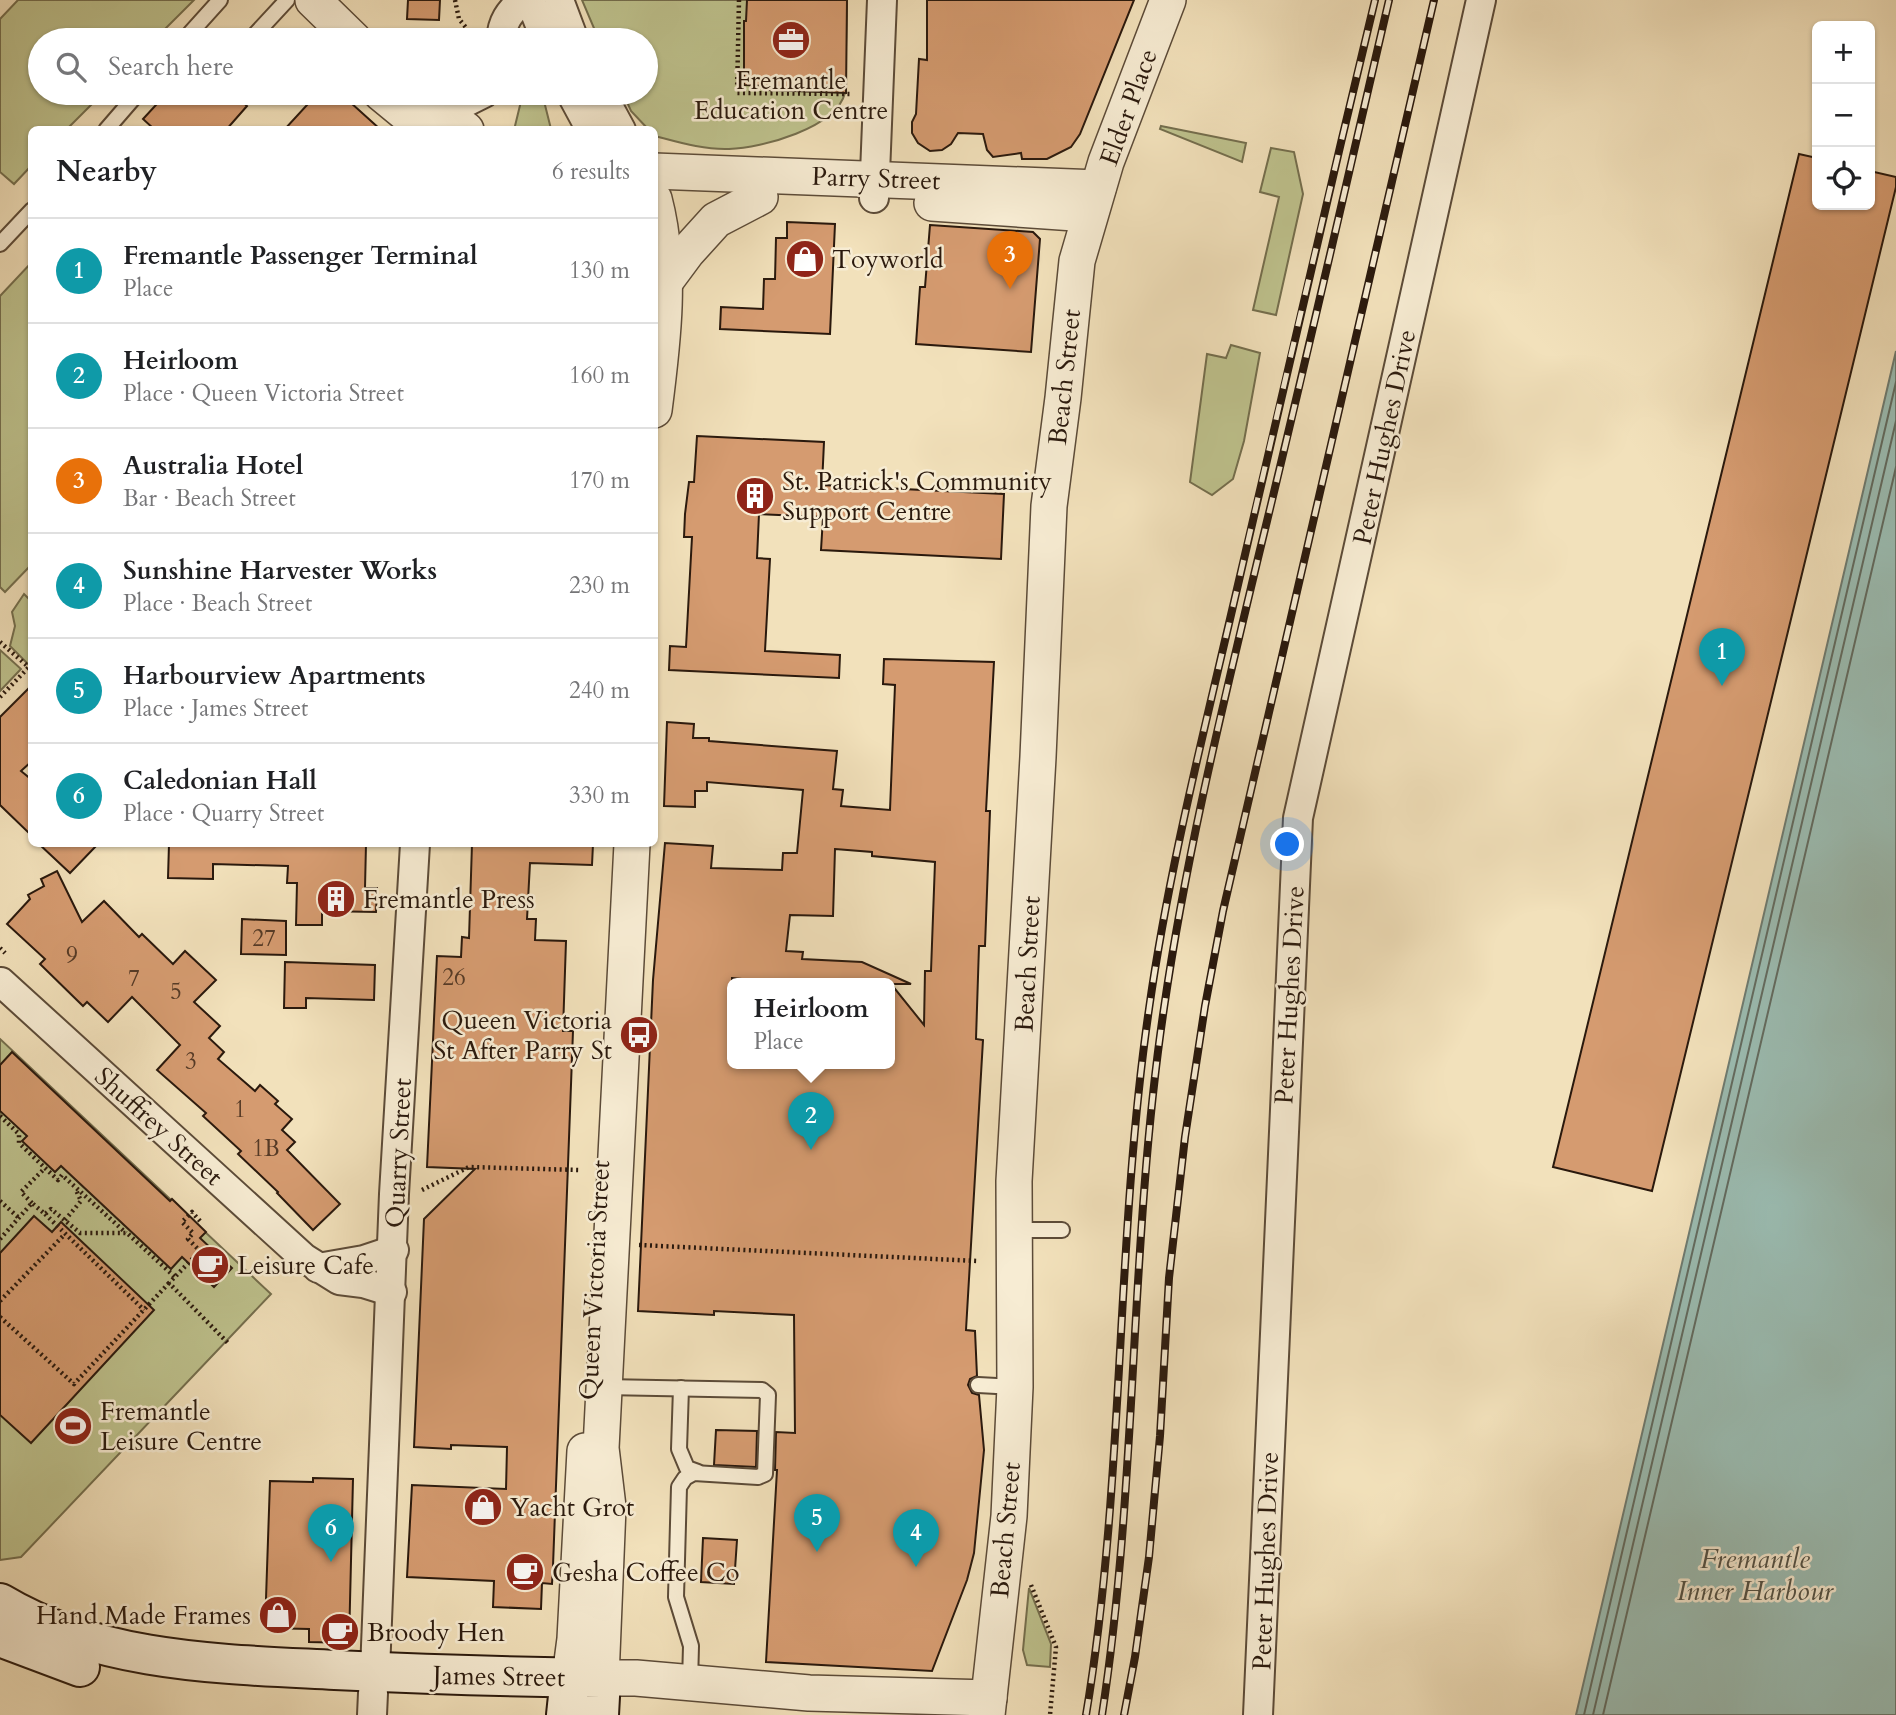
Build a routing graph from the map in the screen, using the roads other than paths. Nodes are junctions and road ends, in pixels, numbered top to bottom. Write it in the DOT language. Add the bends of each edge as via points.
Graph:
graph roads {
  1 [pos="220,0"];
  2 [pos="286,0"];
  3 [pos="313,0"];
  4 [pos="523,0"];
  5 [pos="530,0"];
  6 [pos="559,0"];
  7 [pos="882,0"];
  8 [pos="1168,0"];
  9 [pos="1482,0"];
  10 [pos="195,28"];
  11 [pos="261,28"];
  12 [pos="315,28"];
  13 [pos="342,28"];
  14 [pos="501,28"];
  15 [pos="542,28"];
  16 [pos="570,28"];
  17 [pos="128,105"];
  18 [pos="410,105"];
  19 [pos="460,105"];
  20 [pos="577,105"];
  21 [pos="607,105"];
  22 [pos="436,116"];
  23 [pos="109,126"];
  24 [pos="589,126"];
  25 [pos="619,126"];
  26 [pos="658,171"];
  27 [pos="875,188"];
  28 [pos="658,192"];
  29 [pos="760,197"];
  30 [pos="1094,201"];
  31 [pos="28,214"];
  32 [pos="658,214"];
  33 [pos="0,244"];
  34 [pos="664,283"];
  35 [pos="658,359"];
  36 [pos="415,847"];
  37 [pos="617,847"];
  38 [pos="632,847"];
  39 [pos="1,982"];
  40 [pos="1015,1230"];
  41 [pos="1062,1230"];
  42 [pos="394,1250"];
  43 [pos="318,1268"];
  44 [pos="392,1292"];
  45 [pos="978,1385"];
  46 [pos="604,1387"];
  47 [pos="1015,1387"];
  48 [pos="681,1388"];
  49 [pos="680,1449"];
  50 [pos="698,1472"];
  51 [pos="679,1487"];
  52 [pos="4,1627"];
  53 [pos="690,1682"];
  54 [pos="373,1693"];
  55 [pos="584,1697"];
  56 [pos="988,1707"];
  57 [pos="871,1715"];
  58 [pos="1258,1715"];
  1 -- 10 [label="lane"];
  2 -- 11 [label="lane"];
  2 -- 12 [label="street"];
  3 -- 13 [label="street"];
  4 -- 14 [label="street"];
  5 -- 15 [label="street"];
  6 -- 16 [label="street"];
  7 -- 27 [label="street"];
  8 -- 30 [label="street, Elder Place"];
  9 -- 58 [label="street, Peter Hughes Drive" via="1298,818"];
  17 -- 23 [label="lane"];
  18 -- 22 [label="street"];
  19 -- 22 [label="street"];
  20 -- 24 [label="street"];
  21 -- 25 [label="street"];
  26 -- 27 [label="street, Parry Street"];
  27 -- 29 [label="street, Parry Street"];
  27 -- 30 [label="street, Parry Street"];
  28 -- 29 [label="street, Parry Street"];
  29 -- 34 [label="street" via="716,220"];
  30 -- 40 [label="street, Beach Street" via="1077,261 1049,506"];
  31 -- 33 [label="lane"];
  32 -- 34 [label="street"];
  34 -- 35 [label="street"];
  36 -- 42 [label="street, Quarry Street"];
  37 -- 55 [label="street, Queen Victoria Street" via="576,1625"];
  38 -- 46 [label="street, Queen Victoria Street"];
  39 -- 43 [label="street, Shuffrey Street"];
  40 -- 41 [label="lane"];
  40 -- 47 [label="street, Beach Street"];
  42 -- 43 [label="street"];
  42 -- 44 [label="street, Quarry Street"];
  43 -- 44 [label="street, Shuffrey Street" via="339,1280"];
  44 -- 54 [label="street, Quarry Street"];
  45 -- 47 [label="lane"];
  46 -- 48 [label="lane"];
  46 -- 55 [label="street, Queen Victoria Street" via="601,1448 608,1507"];
  47 -- 56 [label="street, Beach Street" via="1009,1516"];
  48 -- 49 [label="lane"];
  48 -- 50 [label="lane" via="762,1390 769,1399 765,1474"];
  49 -- 50 [label="lane" via="687,1468"];
  49 -- 51 [label="lane"];
  50 -- 51 [label="lane" via="688,1475"];
  51 -- 53 [label="lane" via="676,1597 691,1646"];
  52 -- 54 [label="main road, James Street" via="80,1667 182,1683"];
  53 -- 55 [label="street, James Street" via="636,1678"];
  53 -- 56 [label="street, James Street"];
  54 -- 55 [label="main road, James Street"];
  55 -- 57 [label="street, James Street"];
}
